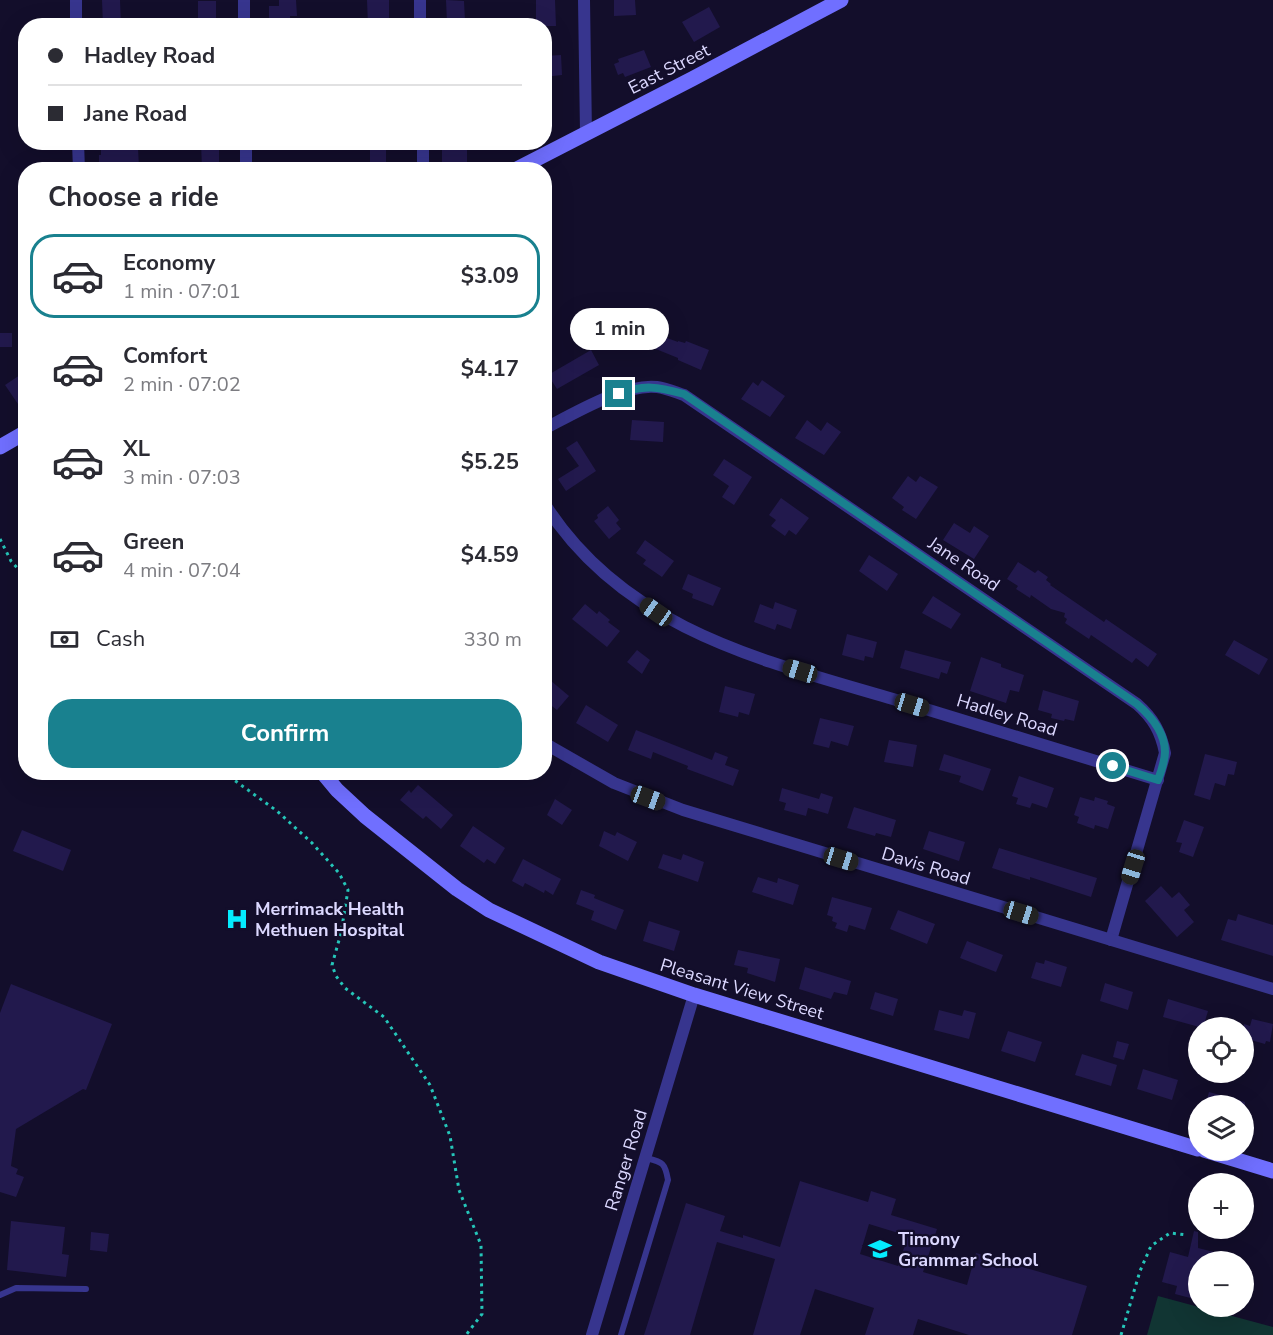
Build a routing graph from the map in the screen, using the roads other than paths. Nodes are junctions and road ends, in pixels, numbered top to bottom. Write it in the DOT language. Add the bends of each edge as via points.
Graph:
graph roads {
  1 [pos="76,0"];
  2 [pos="244,0"];
  3 [pos="420,0"];
  4 [pos="585,0"];
  5 [pos="840,0"];
  6 [pos="76,18"];
  7 [pos="244,18"];
  8 [pos="420,18"];
  9 [pos="586,133"];
  10 [pos="530,162"];
  11 [pos="552,425"];
  12 [pos="18,437"];
  13 [pos="0,447"];
  14 [pos="552,513"];
  15 [pos="552,748"];
  16 [pos="328,780"];
  17 [pos="1158,780"];
  18 [pos="1111,940"];
  19 [pos="1273,989"];
  20 [pos="694,995"];
  21 [pos="1188,1146"];
  22 [pos="646,1158"];
  23 [pos="1240,1161"];
  24 [pos="1273,1171"];
  25 [pos="86,1288"];
  26 [pos="0,1295"];
  27 [pos="592,1335"];
  28 [pos="621,1335"];
  1 -- 6 [label="street"];
  2 -- 7 [label="street"];
  3 -- 8 [label="street"];
  4 -- 9 [label="street"];
  5 -- 9 [label="street, East Street"];
  9 -- 10 [label="street, East Street"];
  11 -- 17 [label="street, Jane Road" via="636,387 657,387 684,394 1137,704 1149,714 1162,738 1165,753"];
  12 -- 13 [label="street"];
  14 -- 17 [label="street, Hadley Road" via="581,551 611,580 656,612 727,648"];
  15 -- 18 [label="street, Davis Road" via="614,783 683,810"];
  16 -- 20 [label="street, Pleasant View Street" via="406,850 489,910 599,962"];
  17 -- 18 [label="street, Jane Road"];
  18 -- 19 [label="street, Davis Road"];
  20 -- 21 [label="street, Pleasant View Street"];
  20 -- 22 [label="street, Ranger Road"];
  22 -- 27 [label="street, Ranger Road"];
  22 -- 28 [label="lane" via="660,1161 668,1180"];
  23 -- 24 [label="street"];
  25 -- 26 [label="lane" via="16,1288"];
}
